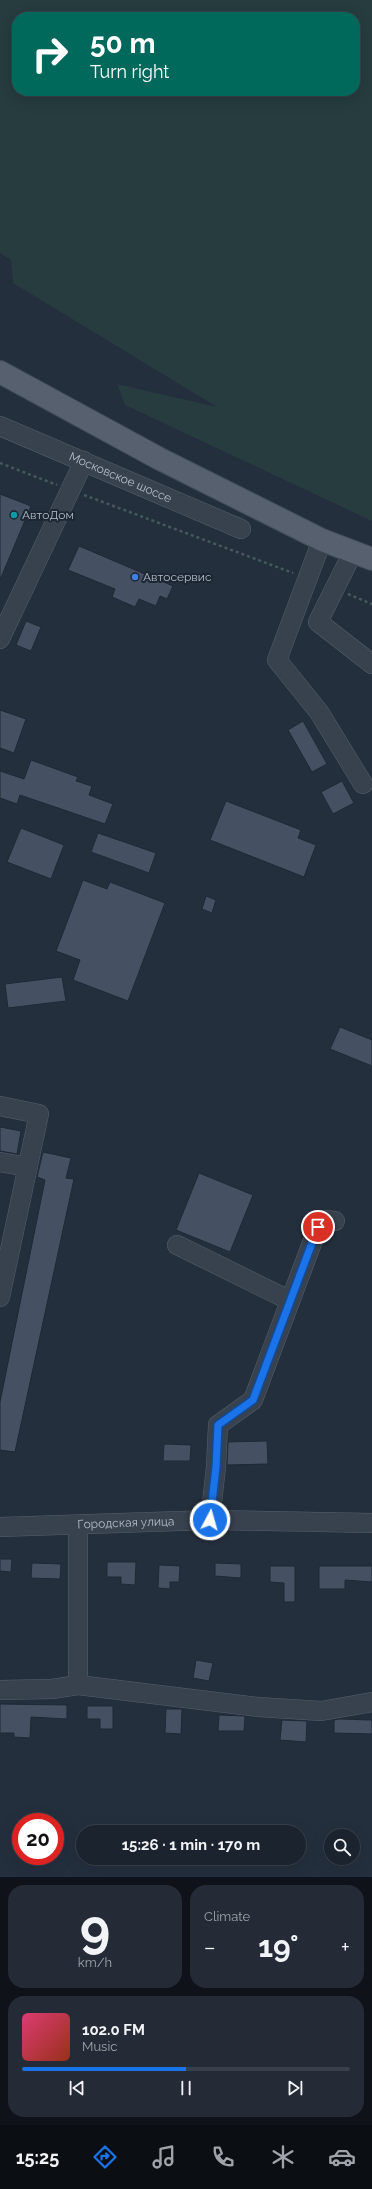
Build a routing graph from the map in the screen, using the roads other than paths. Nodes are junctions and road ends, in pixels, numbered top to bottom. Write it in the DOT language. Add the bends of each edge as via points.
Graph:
graph roads {
  1 [pos="0,372"];
  2 [pos="0,426"];
  3 [pos="84,461"];
  4 [pos="241,529"];
  5 [pos="322,540"];
  6 [pos="363,556"];
  7 [pos="0,639"];
  8 [pos="372,664"];
  9 [pos="363,784"];
  10 [pos="0,1106"];
  11 [pos="0,1162"];
  12 [pos="28,1166"];
  13 [pos="335,1221"];
  14 [pos="178,1245"];
  15 [pos="0,1297"];
  16 [pos="289,1300"];
  17 [pos="210,1520"];
  18 [pos="372,1523"];
  19 [pos="78,1525"];
  20 [pos="0,1527"];
  21 [pos="78,1685"];
  22 [pos="0,1690"];
  23 [pos="372,1702"];
  1 -- 5 [label="main road" via="153,456"];
  2 -- 3 [label="street, Московское шоссе"];
  3 -- 4 [label="street, Московское шоссе"];
  3 -- 7 [label="street"];
  5 -- 6 [label="main road"];
  5 -- 9 [label="street" via="277,660 319,712"];
  6 -- 8 [label="street" via="335,589 318,622"];
  10 -- 12 [label="street" via="39,1114"];
  11 -- 12 [label="street"];
  12 -- 15 [label="street"];
  13 -- 16 [label="street" via="325,1220 318,1227"];
  14 -- 16 [label="street"];
  16 -- 17 [label="street" via="253,1400 218,1425"];
  17 -- 18 [label="street, Городская улица"];
  17 -- 19 [label="street, Городская улица"];
  19 -- 20 [label="street, Городская улица"];
  19 -- 21 [label="street"];
  21 -- 22 [label="street" via="52,1689"];
  21 -- 23 [label="street" via="258,1707 321,1711"];
}
